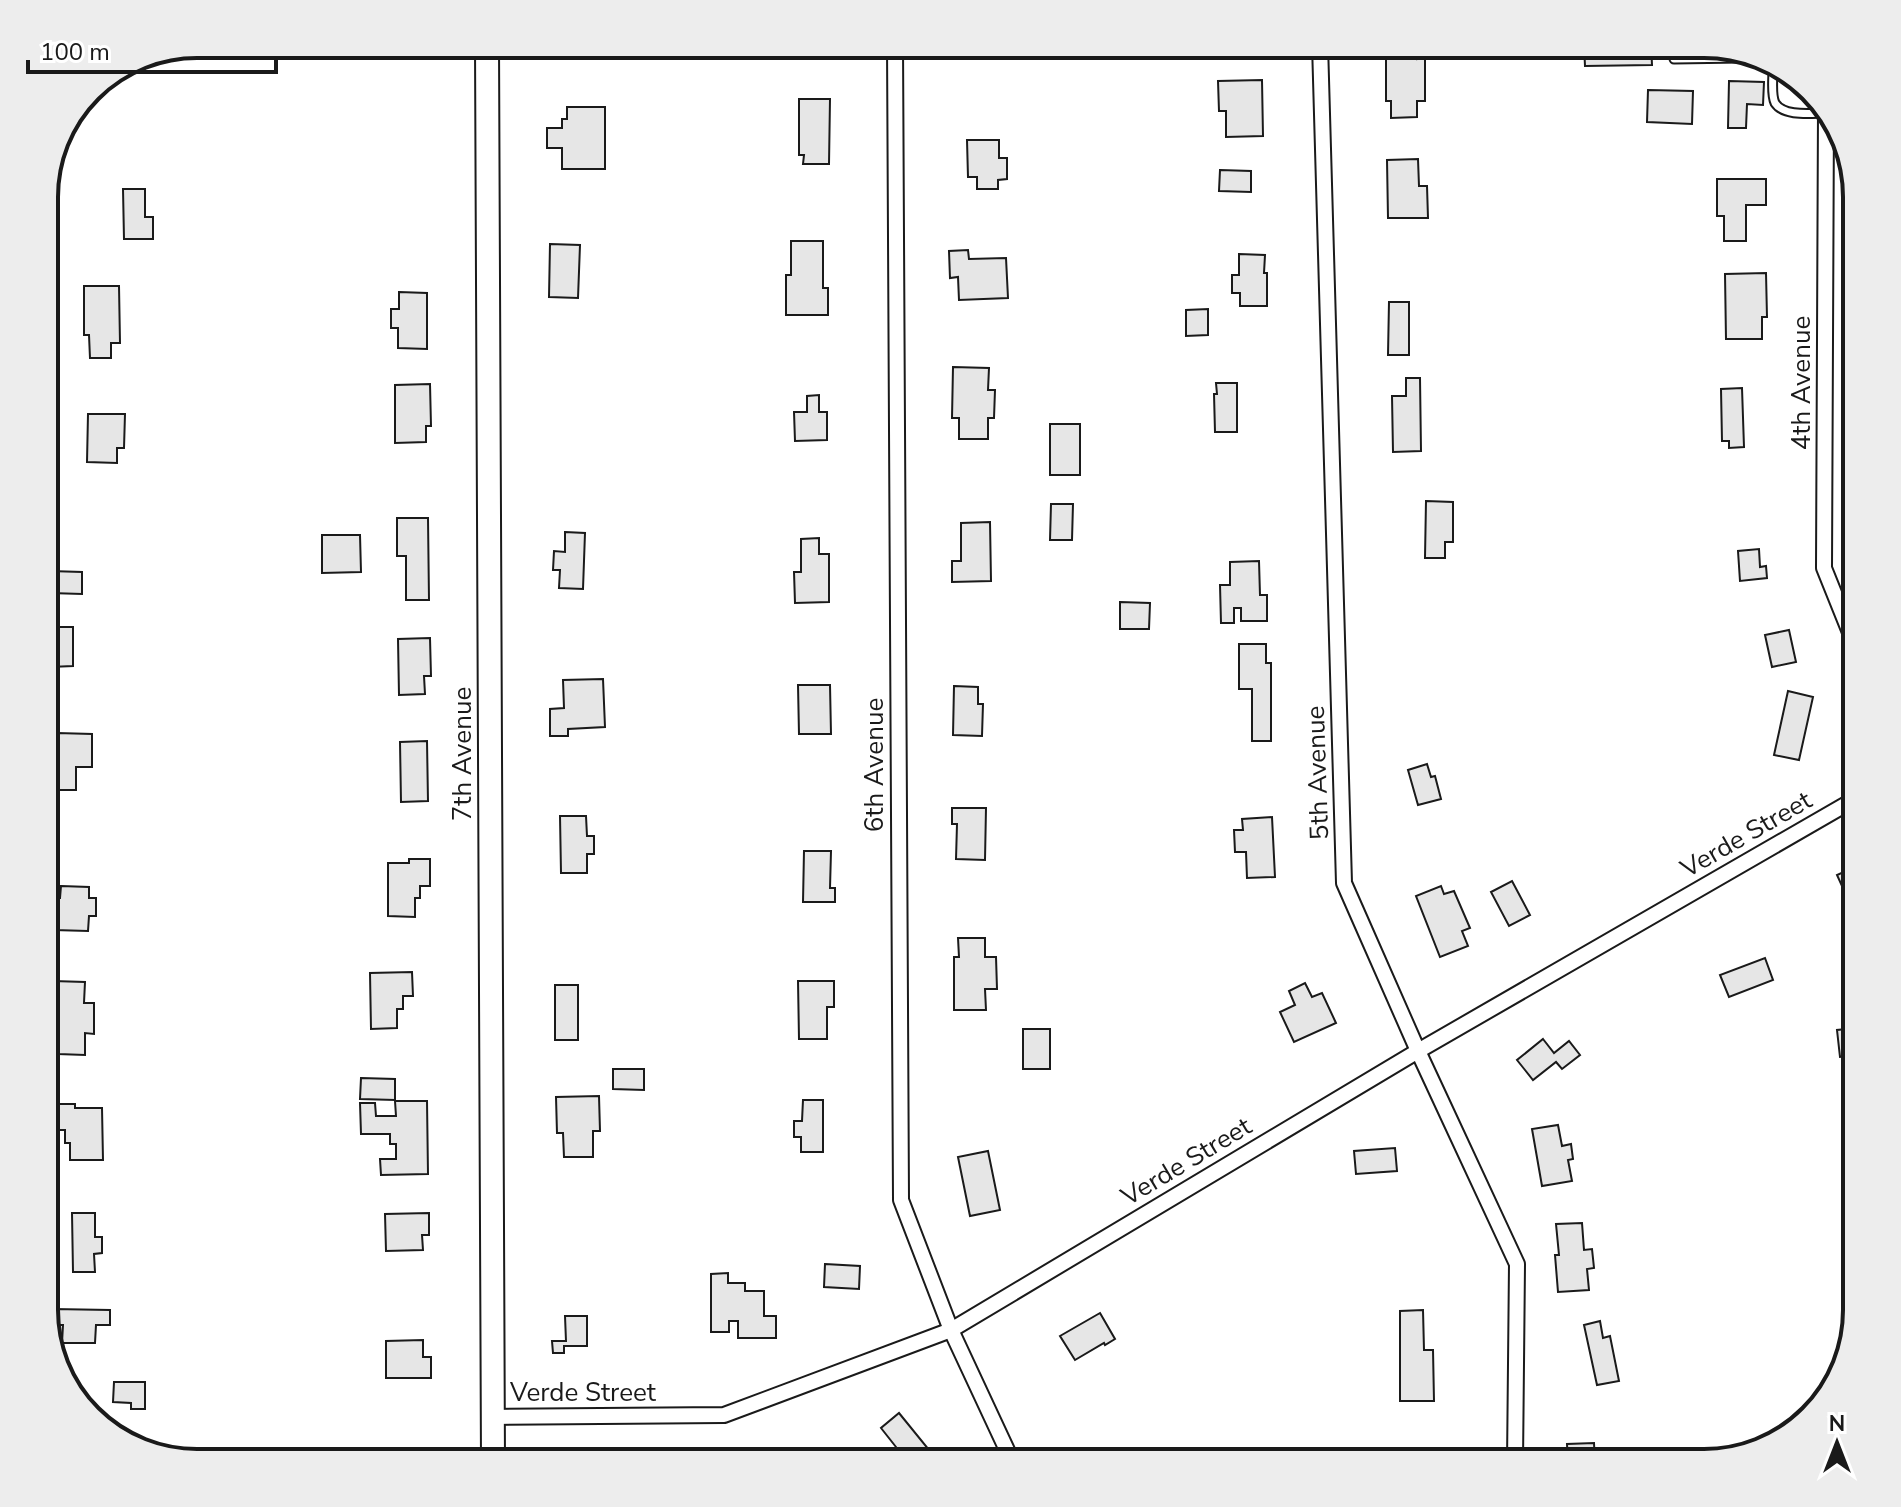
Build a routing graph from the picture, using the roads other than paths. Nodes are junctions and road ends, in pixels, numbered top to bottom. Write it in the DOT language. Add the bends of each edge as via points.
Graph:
graph roads {
  1 [pos="487,58"];
  2 [pos="895,58"];
  3 [pos="1320,58"];
  4 [pos="1708,58"];
  5 [pos="1674,59"];
  6 [pos="1773,77"];
  7 [pos="1814,112"];
  8 [pos="1826,132"];
  9 [pos="1843,615"];
  10 [pos="1843,806"];
  11 [pos="1418,1051"];
  12 [pos="951,1330"];
  13 [pos="493,1417"];
  14 [pos="493,1449"];
  15 [pos="1006,1449"];
  16 [pos="1515,1449"];
  1 -- 13 [label="street, 7th Avenue"];
  2 -- 12 [label="street, 6th Avenue" via="901,1200"];
  3 -- 11 [label="street, 5th Avenue" via="1344,883"];
  4 -- 5 [label="lane"];
  6 -- 7 [label="lane" via="1777,106"];
  8 -- 9 [label="street, 4th Avenue" via="1824,568"];
  10 -- 11 [label="street, Verde Street"];
  11 -- 12 [label="street, Verde Street"];
  11 -- 16 [label="street, 5th Avenue" via="1517,1264"];
  12 -- 13 [label="street, Verde Street" via="724,1415"];
  12 -- 15 [label="street, 6th Avenue"];
  13 -- 14 [label="street, 7th Avenue"];
}
